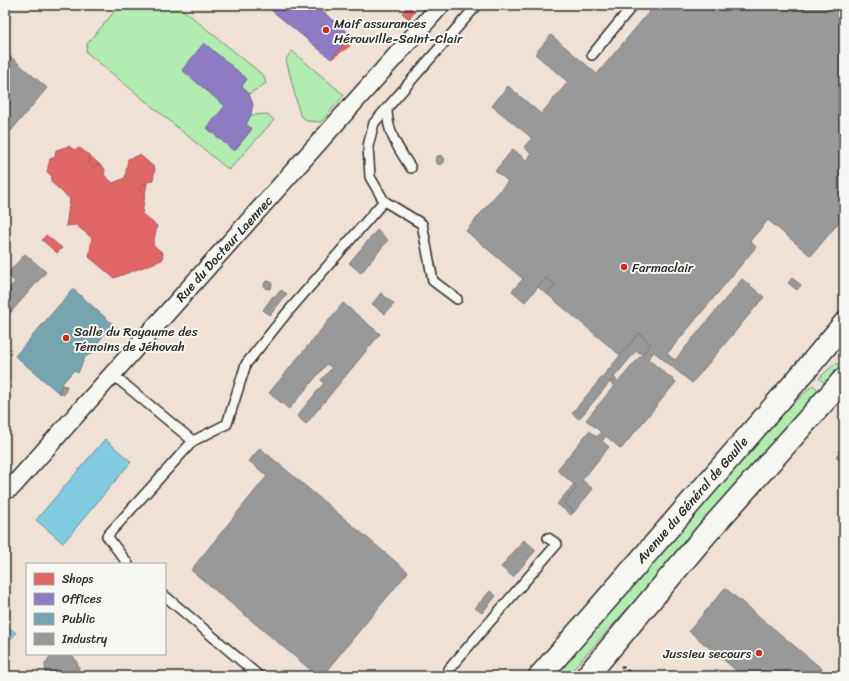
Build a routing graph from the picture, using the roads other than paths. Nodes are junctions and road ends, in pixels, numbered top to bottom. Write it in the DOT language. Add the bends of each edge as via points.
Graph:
graph roads {
  1 [pos="440,5"];
  2 [pos="477,5"];
  3 [pos="633,5"];
  4 [pos="592,55"];
  5 [pos="387,108"];
  6 [pos="411,168"];
  7 [pos="384,201"];
  8 [pos="457,299"];
  9 [pos="844,324"];
  10 [pos="112,374"];
  11 [pos="844,379"];
  12 [pos="193,441"];
  13 [pos="5,491"];
  14 [pos="548,538"];
  15 [pos="127,563"];
  16 [pos="166,597"];
  17 [pos="259,676"];
  18 [pos="448,676"];
  19 [pos="540,676"];
  20 [pos="587,676"];
  1 -- 10 [label="street, Rue du Docteur Laennec"];
  2 -- 5 [label="lane"];
  3 -- 4 [label="lane"];
  5 -- 6 [label="lane" via="391,136"];
  5 -- 7 [label="lane" via="374,123 368,146 370,177"];
  7 -- 8 [label="lane" via="422,224 433,281"];
  7 -- 12 [label="lane" via="246,364 227,424"];
  9 -- 19 [label="main road, Avenue du Général de Gaulle"];
  10 -- 12 [label="lane"];
  10 -- 13 [label="street, Rue du Docteur Laennec" via="12,487"];
  11 -- 20 [label="main road" via="707,533"];
  12 -- 15 [label="lane" via="108,536"];
  14 -- 18 [label="lane" via="556,544 450,669"];
  16 -- 17 [label="lane"];
}
